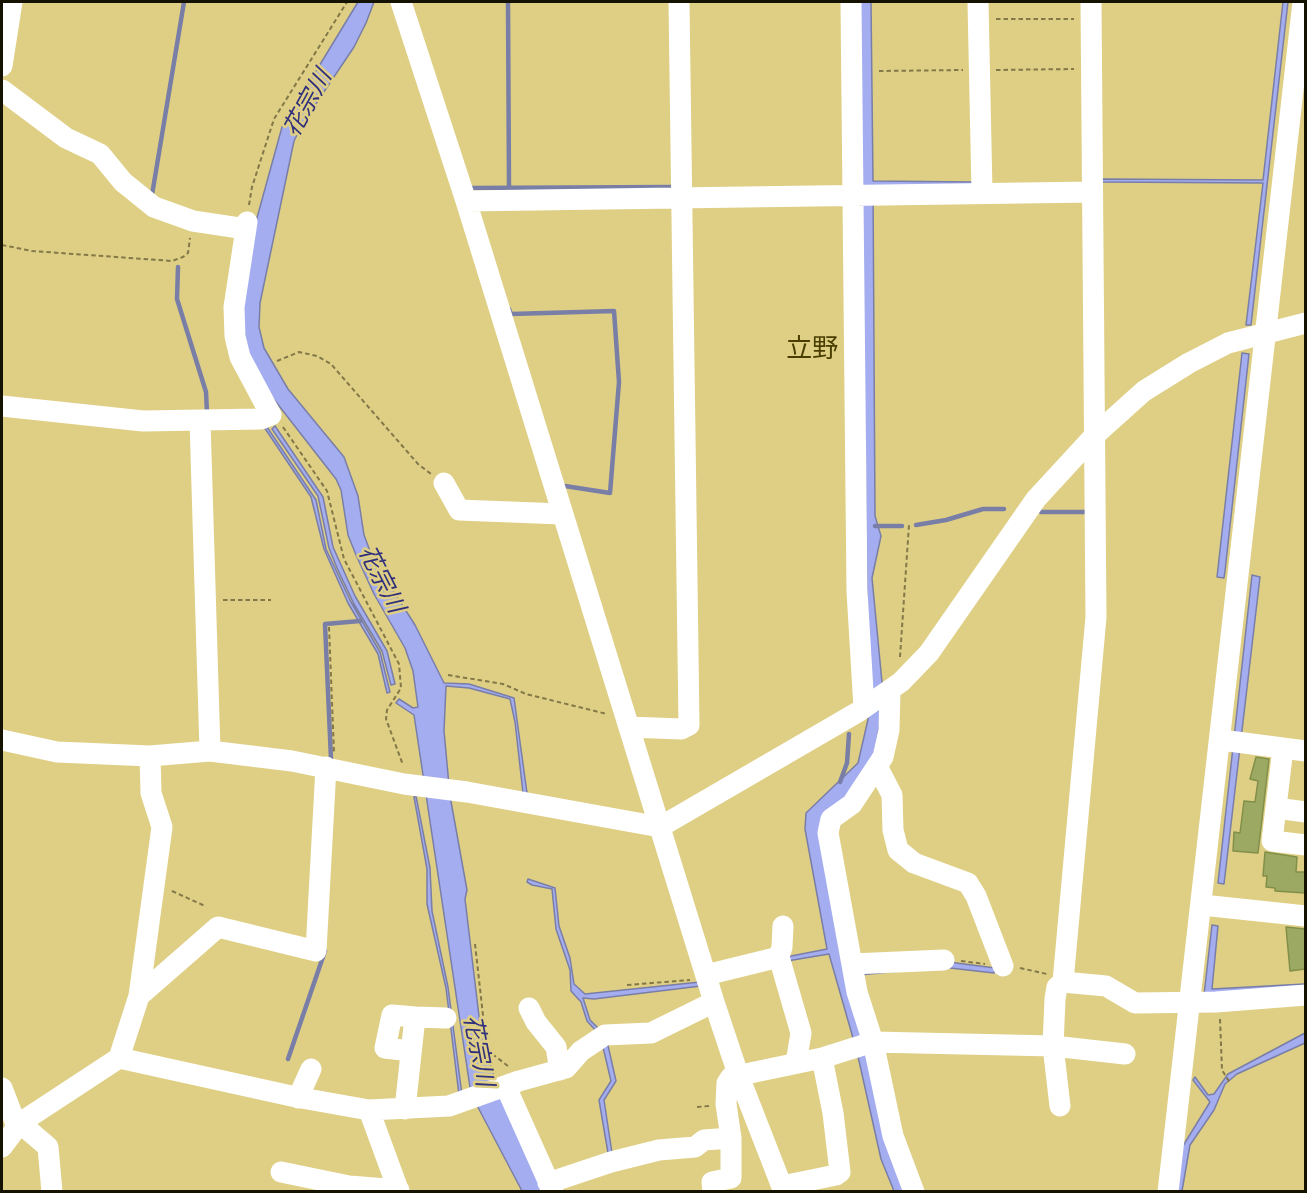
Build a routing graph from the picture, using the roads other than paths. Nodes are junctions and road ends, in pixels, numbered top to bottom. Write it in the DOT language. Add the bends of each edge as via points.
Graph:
graph roads {
  1 [pos="12,2"];
  2 [pos="401,2"];
  3 [pos="679,2"];
  4 [pos="851,2"];
  5 [pos="1304,2"];
  6 [pos="978,10"];
  7 [pos="1091,10"];
  8 [pos="2,66"];
  9 [pos="2,90"];
  10 [pos="982,192"];
  11 [pos="1092,192"];
  12 [pos="862,193"];
  13 [pos="681,196"];
  14 [pos="466,201"];
  15 [pos="1305,323"];
  16 [pos="1267,331"];
  17 [pos="2,406"];
  18 [pos="200,421"];
  19 [pos="1095,435"];
  20 [pos="444,483"];
  21 [pos="562,514"];
  22 [pos="895,686"];
  23 [pos="864,708"];
  24 [pos="626,720"];
  25 [pos="2,740"];
  26 [pos="1221,740"];
  27 [pos="1283,748"];
  28 [pos="210,751"];
  29 [pos="1305,751"];
  30 [pos="150,756"];
  31 [pos="331,768"];
  32 [pos="878,768"];
  33 [pos="1276,808"];
  34 [pos="1305,812"];
  35 [pos="660,827"];
  36 [pos="1305,845"];
  37 [pos="1202,905"];
  38 [pos="1305,916"];
  39 [pos="783,926"];
  40 [pos="778,957"];
  41 [pos="944,960"];
  42 [pos="852,964"];
  43 [pos="1003,966"];
  44 [pos="706,975"];
  45 [pos="1063,982"];
  46 [pos="1305,995"];
  47 [pos="139,996"];
  48 [pos="1190,1001"];
  49 [pos="714,1002"];
  50 [pos="529,1008"];
  51 [pos="446,1018"];
  52 [pos="873,1042"];
  53 [pos="1053,1046"];
  54 [pos="1125,1054"];
  55 [pos="119,1058"];
  56 [pos="822,1058"];
  57 [pos="796,1063"];
  58 [pos="311,1069"];
  59 [pos="560,1070"];
  60 [pos="738,1074"];
  61 [pos="513,1084"];
  62 [pos="2,1088"];
  63 [pos="298,1098"];
  64 [pos="1060,1106"];
  65 [pos="405,1108"];
  66 [pos="369,1110"];
  67 [pos="19,1125"];
  68 [pos="731,1138"];
  69 [pos="2,1147"];
  70 [pos="281,1173"];
  71 [pos="311,1185"];
  72 [pos="551,1187"];
  73 [pos="355,1189"];
  74 [pos="783,1189"];
  75 [pos="52,1191"];
  76 [pos="399,1191"];
  77 [pos="713,1191"];
  78 [pos="914,1191"];
  79 [pos="1168,1191"];
  1 -- 8 [label="street"];
  2 -- 14 [label="street"];
  3 -- 13 [label="street"];
  4 -- 12 [label="street"];
  5 -- 16 [label="street"];
  6 -- 10 [label="street"];
  7 -- 11 [label="street"];
  9 -- 18 [label="street" via="66,138 100,154 123,182 154,207 193,221 246,226 234,307 235,336 240,357 272,415 261,419"];
  10 -- 11 [label="street"];
  10 -- 12 [label="street"];
  11 -- 19 [label="street"];
  12 -- 13 [label="street"];
  12 -- 23 [label="street" via="857,591"];
  13 -- 14 [label="street"];
  13 -- 24 [label="street" via="689,725 681,729"];
  14 -- 21 [label="street"];
  15 -- 16 [label="street"];
  16 -- 19 [label="street" via="1228,343 1189,363 1144,391"];
  16 -- 26 [label="street"];
  17 -- 18 [label="street" via="143,421"];
  18 -- 28 [label="street"];
  19 -- 22 [label="street" via="1036,499 929,652"];
  19 -- 45 [label="street" via="1096,617"];
  20 -- 21 [label="street" via="459,510"];
  21 -- 24 [label="street"];
  22 -- 23 [label="street"];
  22 -- 32 [label="street"];
  23 -- 35 [label="street"];
  24 -- 35 [label="street"];
  25 -- 30 [label="street" via="57,752"];
  26 -- 27 [label="street"];
  26 -- 37 [label="street"];
  27 -- 29 [label="street"];
  27 -- 33 [label="street"];
  28 -- 30 [label="street"];
  28 -- 31 [label="street"];
  30 -- 47 [label="street" via="151,793 162,827"];
  31 -- 35 [label="street" via="403,784"];
  31 -- 47 [label="street" via="316,951 218,927"];
  32 -- 42 [label="street" via="852,804 831,819 828,833"];
  32 -- 43 [label="street" via="892,795 898,850 914,863 968,883"];
  33 -- 34 [label="street"];
  33 -- 36 [label="street" via="1272,841"];
  35 -- 44 [label="street"];
  37 -- 38 [label="street"];
  37 -- 48 [label="street"];
  39 -- 40 [label="street"];
  40 -- 44 [label="street"];
  40 -- 57 [label="street" via="801,1033"];
  41 -- 42 [label="street"];
  42 -- 52 [label="street"];
  44 -- 49 [label="street"];
  45 -- 48 [label="street" via="1106,986 1135,1003"];
  45 -- 53 [label="street" via="1057,987 1055,999"];
  46 -- 48 [label="street"];
  47 -- 55 [label="street"];
  48 -- 79 [label="street"];
  49 -- 59 [label="street" via="651,1033 605,1035"];
  49 -- 60 [label="street"];
  50 -- 59 [label="street" via="556,1047"];
  51 -- 65 [label="street" via="415,1017"];
  52 -- 53 [label="street"];
  52 -- 56 [label="street"];
  52 -- 78 [label="street" via="893,1136"];
  53 -- 54 [label="street"];
  53 -- 64 [label="street"];
  55 -- 63 [label="street"];
  55 -- 67 [label="street"];
  56 -- 57 [label="street"];
  56 -- 74 [label="street" via="840,1172"];
  57 -- 60 [label="street"];
  58 -- 63 [label="street"];
  59 -- 61 [label="street"];
  60 -- 68 [label="street" via="727,1083"];
  60 -- 74 [label="street"];
  61 -- 65 [label="street" via="449,1106"];
  61 -- 72 [label="street"];
  62 -- 67 [label="street"];
  63 -- 66 [label="street"];
  65 -- 66 [label="street"];
  66 -- 76 [label="street"];
  67 -- 69 [label="street"];
  67 -- 75 [label="street" via="48,1147"];
  68 -- 72 [label="street" via="704,1140 695,1147 659,1150 610,1162"];
  68 -- 77 [label="street" via="731,1178 712,1182"];
  70 -- 71 [label="street"];
  71 -- 73 [label="street"];
  73 -- 76 [label="street"];
}
